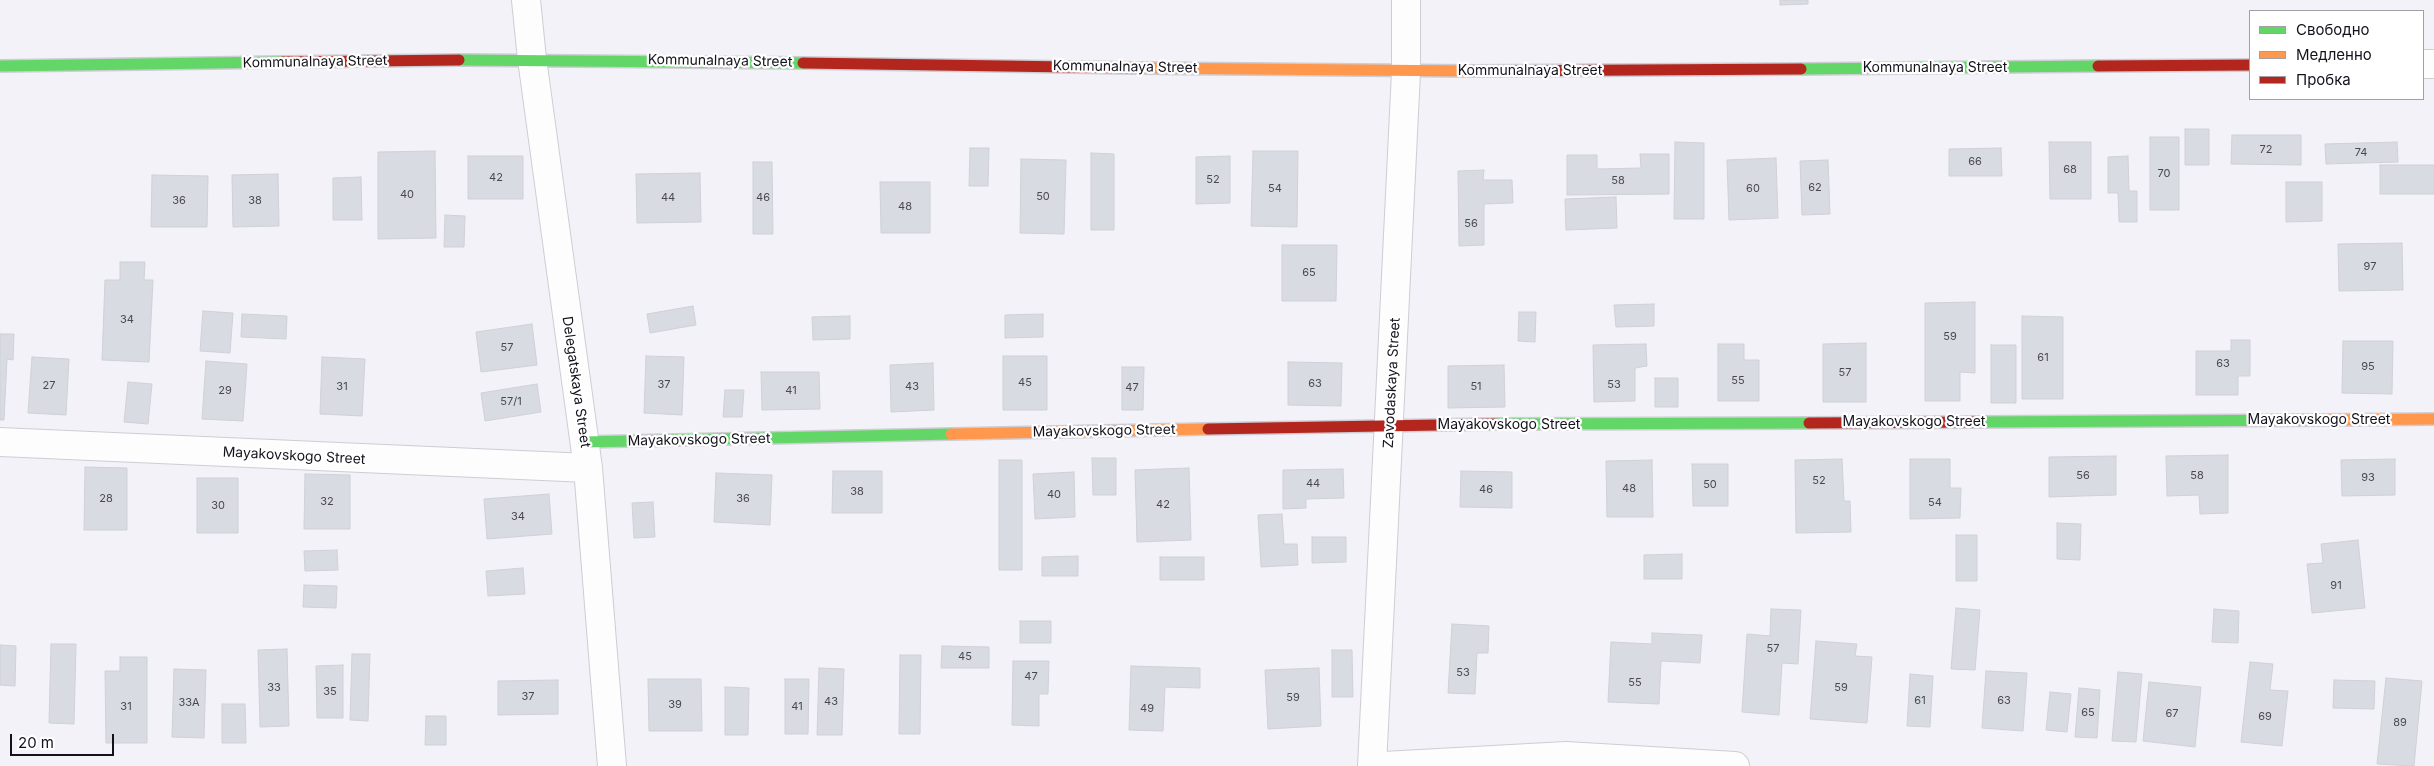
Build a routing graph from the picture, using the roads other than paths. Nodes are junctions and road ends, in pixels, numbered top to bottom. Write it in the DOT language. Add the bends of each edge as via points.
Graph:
graph roads {
  1 [pos="526,0"];
  2 [pos="1406,0"];
  3 [pos="532,59"];
  4 [pos="2249,65"];
  5 [pos="0,66"];
  6 [pos="1406,72"];
  7 [pos="2434,419"];
  8 [pos="1390,426"];
  9 [pos="0,442"];
  10 [pos="586,455"];
  11 [pos="612,766"];
  12 [pos="1372,766"];
  13 [pos="1384,766"];
  14 [pos="1735,766"];
  1 -- 3 [label="street, Delegatskaya Street"];
  2 -- 6 [label="street, Zavodaskaya Street"];
  3 -- 5 [label="street, Kommunalnaya Street"];
  3 -- 6 [label="street, Kommunalnaya Street"];
  3 -- 10 [label="street, Delegatskaya Street"];
  4 -- 6 [label="street, Kommunalnaya Street"];
  6 -- 8 [label="street, Zavodaskaya Street"];
  7 -- 8 [label="street, Mayakovskogo Street"];
  8 -- 10 [label="street, Mayakovskogo Street"];
  8 -- 12 [label="street, Zavodaskaya Street"];
  9 -- 10 [label="street, Mayakovskogo Street"];
  10 -- 11 [label="street, Delegatskaya Street"];
  13 -- 14 [label="street" via="1566,756"];
}
